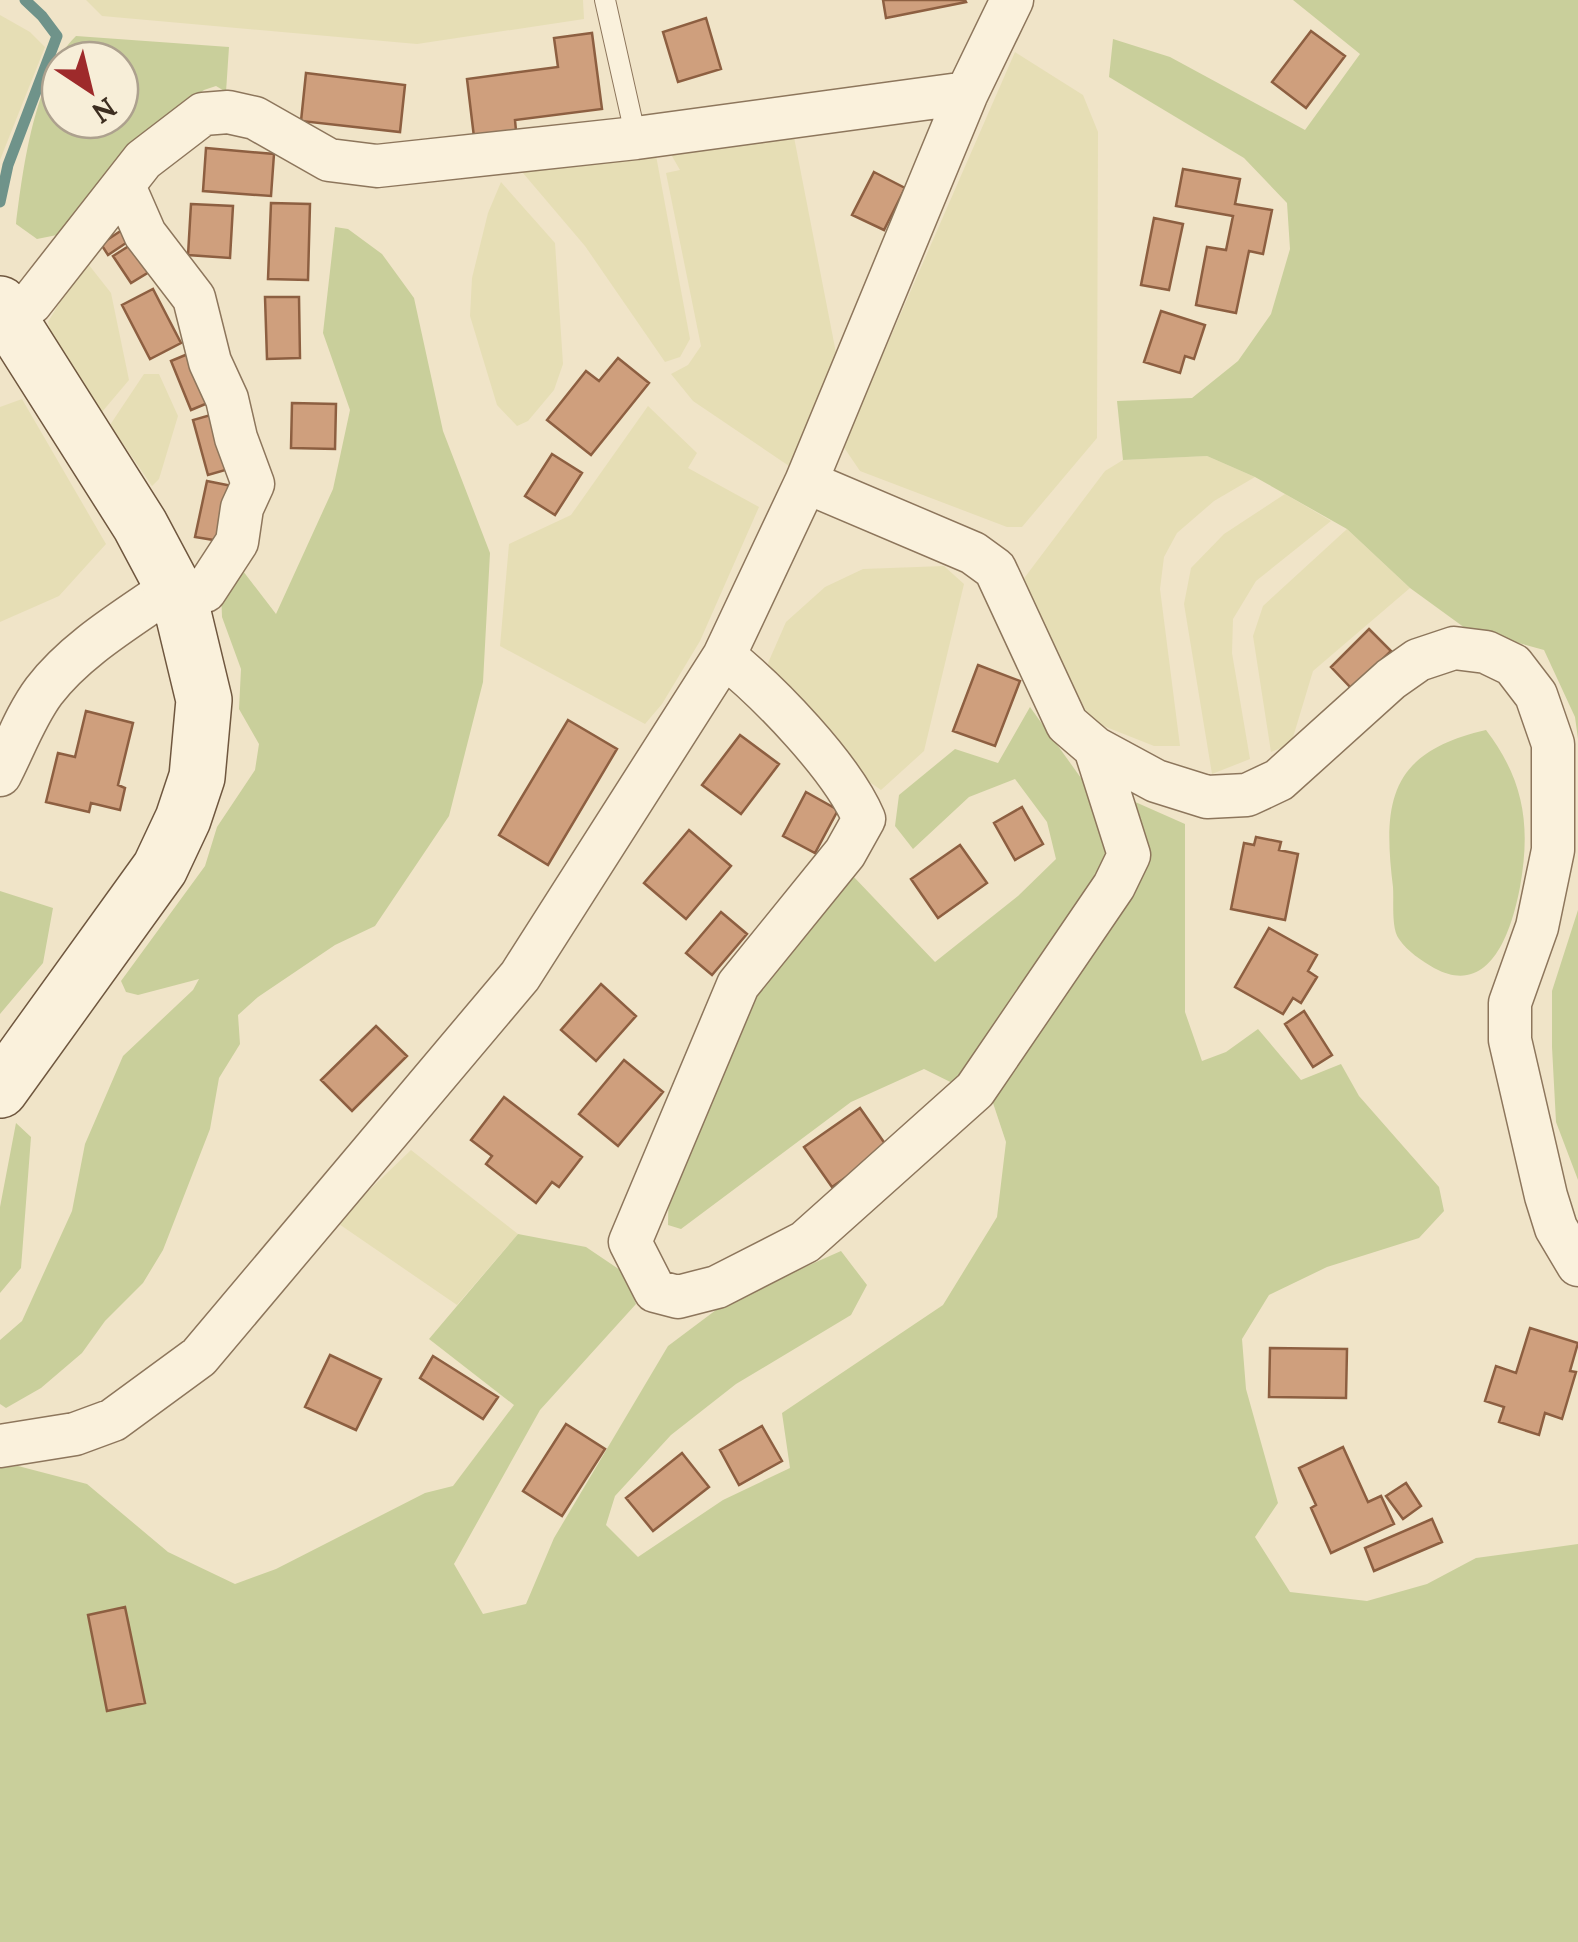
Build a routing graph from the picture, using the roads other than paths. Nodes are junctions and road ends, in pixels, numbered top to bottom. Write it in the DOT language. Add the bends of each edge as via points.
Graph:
graph roads {
  1 [pos="604,0"];
  2 [pos="1012,0"];
  3 [pos="966,94"];
  4 [pos="636,138"];
  5 [pos="124,186"];
  6 [pos="4,318"];
  7 [pos="806,482"];
  8 [pos="173,588"];
  9 [pos="724,656"];
  10 [pos="1095,748"];
  11 [pos="0,774"];
  12 [pos="0,1090"];
  13 [pos="1578,1265"];
  14 [pos="0,1446"];
  1 -- 4 [label="lane"];
  2 -- 3 [label="street"];
  3 -- 4 [label="street"];
  3 -- 7 [label="street"];
  4 -- 5 [label="street" via="377,166 330,160 255,118 202,114 143,160"];
  5 -- 6 [label="street" via="31,303"];
  5 -- 8 [label="street" via="145,234 194,298 253,484 237,542 205,591"];
  6 -- 8 [label="street" via="140,525"];
  7 -- 9 [label="street"];
  7 -- 10 [label="street" via="973,553 995,569 1067,724"];
  8 -- 11 [label="street" via="64,669 42,694"];
  8 -- 12 [label="street" via="204,700 197,776 183,819 151,882"];
  9 -- 10 [label="street" via="841,776 864,820 738,985 630,1242 654,1290 678,1297 717,1287 805,1242 975,1090 1129,855"];
  9 -- 14 [label="street" via="520,976 199,1357 113,1420 75,1434"];
  10 -- 13 [label="street" via="1156,781 1207,797 1247,795 1278,780 1418,660 1454,648 1513,664 1536,694 1553,744 1553,850 1537,927 1510,1003 1510,1040 1546,1196"];
}
